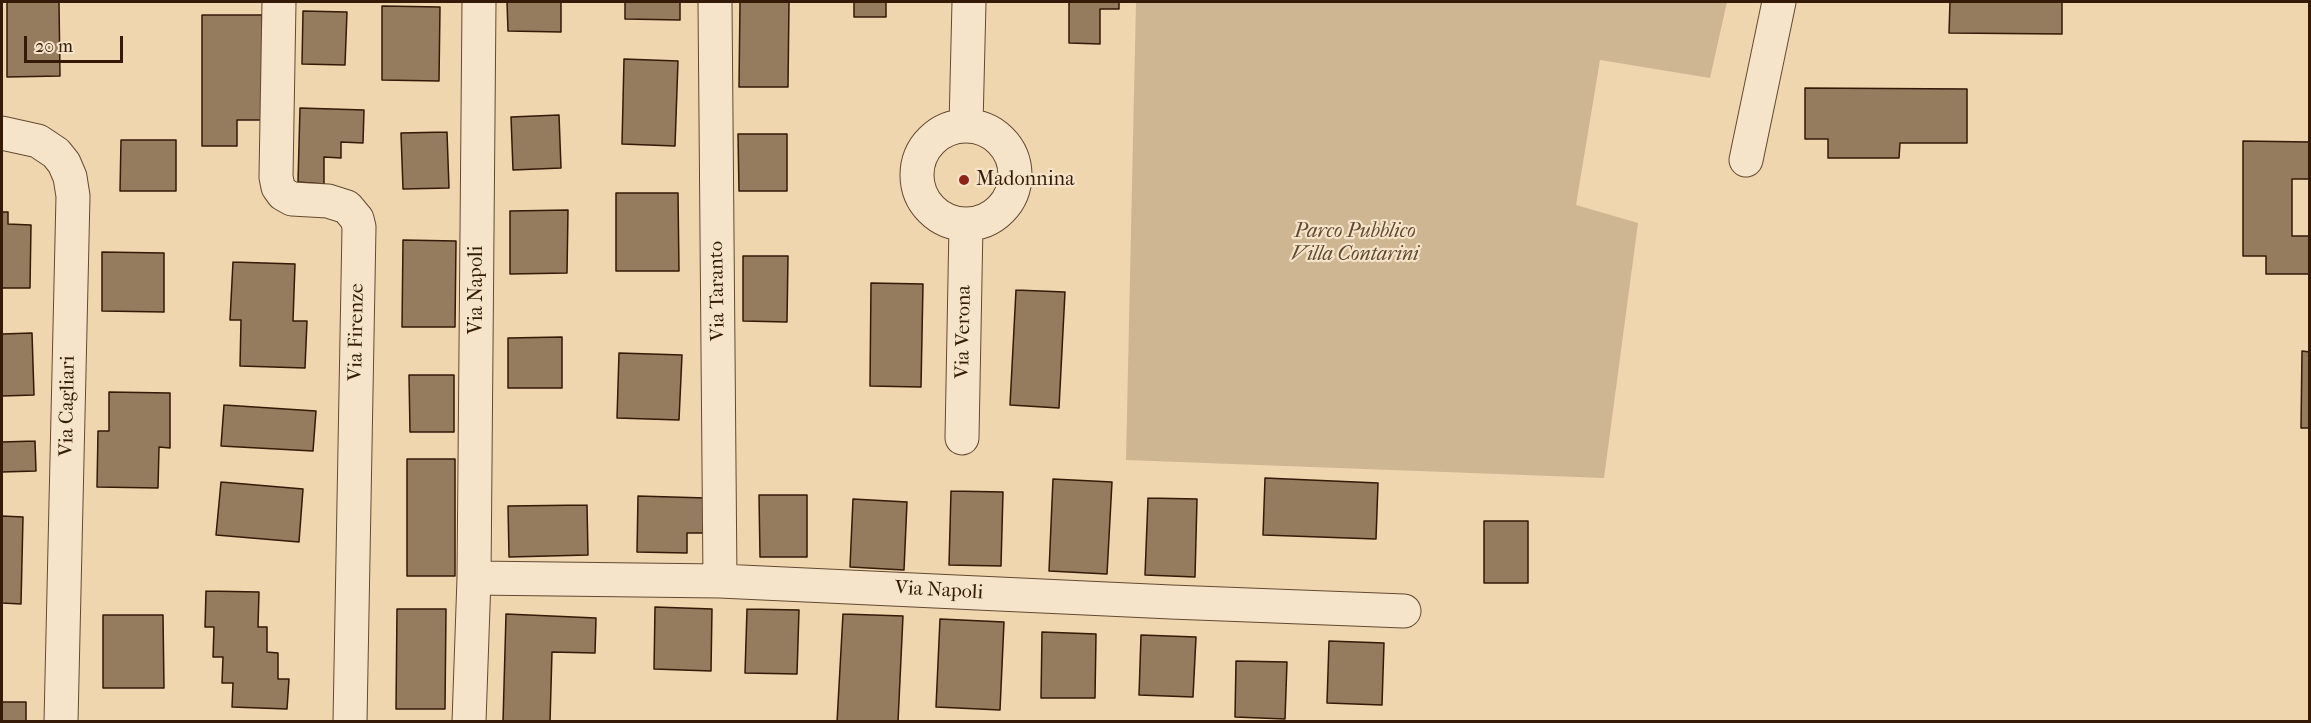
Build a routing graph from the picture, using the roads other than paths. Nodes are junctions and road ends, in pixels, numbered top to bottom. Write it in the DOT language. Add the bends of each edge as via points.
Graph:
graph roads {
  1 [pos="279,2"];
  2 [pos="479,2"];
  3 [pos="715,2"];
  4 [pos="969,2"];
  5 [pos="1779,2"];
  6 [pos="966,125"];
  7 [pos="2,134"];
  8 [pos="1746,160"];
  9 [pos="966,225"];
  10 [pos="962,438"];
  11 [pos="474,578"];
  12 [pos="720,581"];
  13 [pos="1404,611"];
  14 [pos="61,722"];
  15 [pos="350,722"];
  16 [pos="469,722"];
  1 -- 15 [label="street, Via Firenze" via="278,187 292,199 328,201 347,207 359,227"];
  2 -- 11 [label="street, Via Napoli"];
  3 -- 12 [label="street, Via Taranto"];
  4 -- 6 [label="street"];
  5 -- 8 [label="street"];
  6 -- 9 [label="street" via="934,137 917,166 923,200 949,222"];
  6 -- 9 [label="street" via="996,135 1007,146 1016,176 1014,191 995,216"];
  7 -- 14 [label="street, Via Cagliari" via="38,141 56,153 70,177 73,196"];
  9 -- 10 [label="street, Via Verona"];
  11 -- 12 [label="street, Via Napoli"];
  11 -- 16 [label="street, Via Napoli"];
  12 -- 13 [label="street, Via Napoli"];
}
